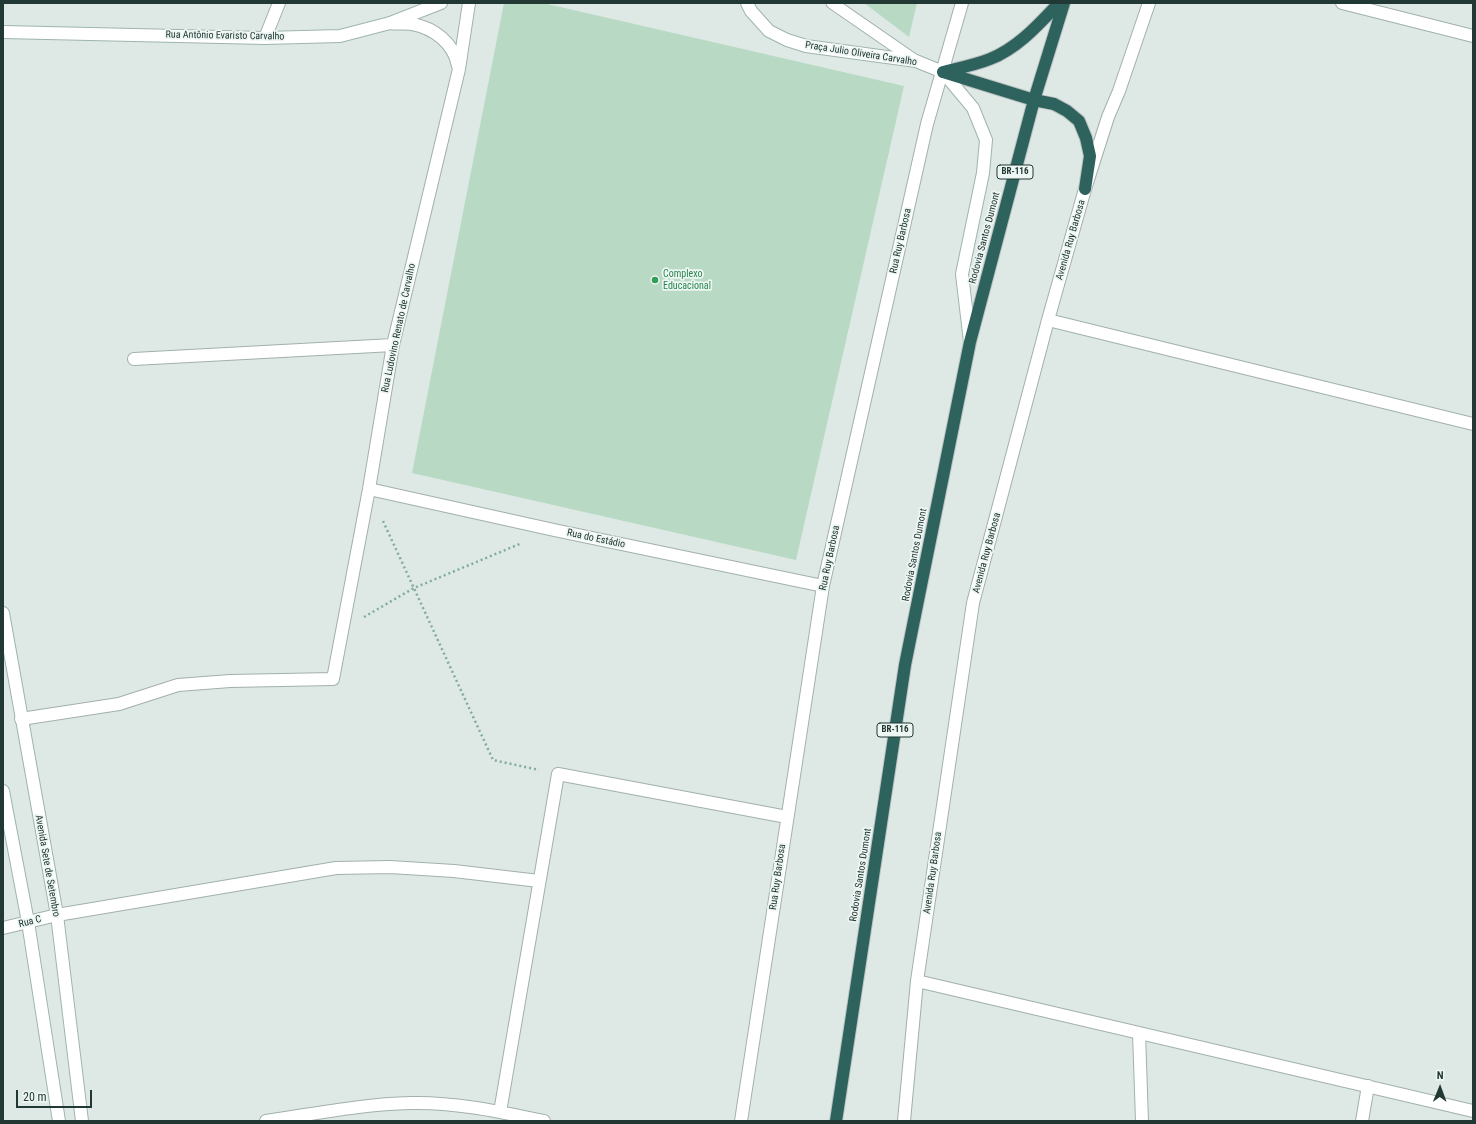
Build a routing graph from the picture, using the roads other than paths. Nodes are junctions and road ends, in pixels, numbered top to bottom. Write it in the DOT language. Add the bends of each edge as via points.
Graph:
graph roads {
  1 [pos="279,3"];
  2 [pos="441,3"];
  3 [pos="469,3"];
  4 [pos="747,3"];
  5 [pos="832,3"];
  6 [pos="962,3"];
  7 [pos="1060,3"];
  8 [pos="1064,3"];
  9 [pos="1149,3"];
  10 [pos="1342,3"];
  11 [pos="390,23"];
  12 [pos="3,32"];
  13 [pos="1473,36"];
  14 [pos="265,38"];
  15 [pos="916,61"];
  16 [pos="459,69"];
  17 [pos="943,72"];
  18 [pos="1034,100"];
  19 [pos="1085,189"];
  20 [pos="1048,320"];
  21 [pos="970,342"];
  22 [pos="393,345"];
  23 [pos="134,359"];
  24 [pos="1473,424"];
  25 [pos="369,489"];
  26 [pos="823,586"];
  27 [pos="3,613"];
  28 [pos="21,719"];
  29 [pos="3,791"];
  30 [pos="787,817"];
  31 [pos="540,880"];
  32 [pos="56,915"];
  33 [pos="28,922"];
  34 [pos="3,928"];
  35 [pos="917,981"];
  36 [pos="1139,1033"];
  37 [pos="1368,1086"];
  38 [pos="500,1112"];
  39 [pos="1473,1112"];
  40 [pos="59,1121"];
  41 [pos="82,1121"];
  42 [pos="266,1121"];
  43 [pos="544,1121"];
  44 [pos="741,1121"];
  45 [pos="836,1121"];
  46 [pos="904,1121"];
  47 [pos="1142,1121"];
  48 [pos="1362,1121"];
  1 -- 14 [label="street"];
  2 -- 11 [label="street, Rua Antônio Evaristo Carvalho"];
  3 -- 16 [label="street, Rua Ludovino Renato de Carvalho"];
  4 -- 15 [label="street, Praça Julio Oliveira Carvalho" via="769,31 787,40 806,46"];
  5 -- 15 [label="lane"];
  6 -- 17 [label="street, Rua Ruy Barbosa"];
  7 -- 17 [label="highway" via="1023,39 1009,48 974,65"];
  8 -- 18 [label="highway, Rodovia Santos Dumont / BR-116"];
  9 -- 19 [label="street, Avenida Ruy Barbosa"];
  10 -- 13 [label="street"];
  11 -- 14 [label="street, Rua Antônio Evaristo Carvalho" via="340,36"];
  11 -- 16 [label="street" via="411,24 426,28 440,36 449,44"];
  12 -- 14 [label="street, Rua Antônio Evaristo Carvalho"];
  15 -- 17 [label="street, Praça Julio Oliveira Carvalho"];
  16 -- 22 [label="street, Rua Ludovino Renato de Carvalho"];
  17 -- 18 [label="highway"];
  17 -- 21 [label="street" via="973,108 986,140 983,173 962,274"];
  17 -- 26 [label="street, Rua Ruy Barbosa" via="927,124"];
  18 -- 19 [label="highway" via="1054,104 1079,121 1090,156"];
  18 -- 21 [label="highway, Rodovia Santos Dumont / BR-116"];
  19 -- 20 [label="street, Avenida Ruy Barbosa"];
  20 -- 24 [label="street"];
  20 -- 35 [label="street, Avenida Ruy Barbosa" via="973,603"];
  21 -- 45 [label="highway, Rodovia Santos Dumont / BR-116" via="905,665"];
  22 -- 23 [label="street"];
  22 -- 25 [label="street, Rua Ludovino Renato de Carvalho"];
  25 -- 26 [label="street, Rua do Estádio"];
  25 -- 28 [label="street, Rua Ludovino Renato de Carvalho" via="333,679 178,685 119,704"];
  26 -- 30 [label="street, Rua Ruy Barbosa"];
  27 -- 28 [label="street, Avenida Sete de Setembro"];
  28 -- 32 [label="street, Avenida Sete de Setembro"];
  29 -- 33 [label="street"];
  30 -- 31 [label="street" via="558,774"];
  30 -- 44 [label="street, Rua Ruy Barbosa"];
  31 -- 32 [label="street, Rua C" via="390,867 336,868"];
  31 -- 38 [label="street"];
  32 -- 33 [label="street, Rua C"];
  32 -- 41 [label="street, Avenida Sete de Setembro"];
  33 -- 34 [label="street, Rua C"];
  33 -- 40 [label="street"];
  35 -- 36 [label="street"];
  35 -- 46 [label="street, Avenida Ruy Barbosa"];
  36 -- 37 [label="street"];
  36 -- 47 [label="street"];
  37 -- 39 [label="street"];
  37 -- 48 [label="street"];
  38 -- 42 [label="street" via="457,1105 411,1103"];
  38 -- 43 [label="street"];
}
